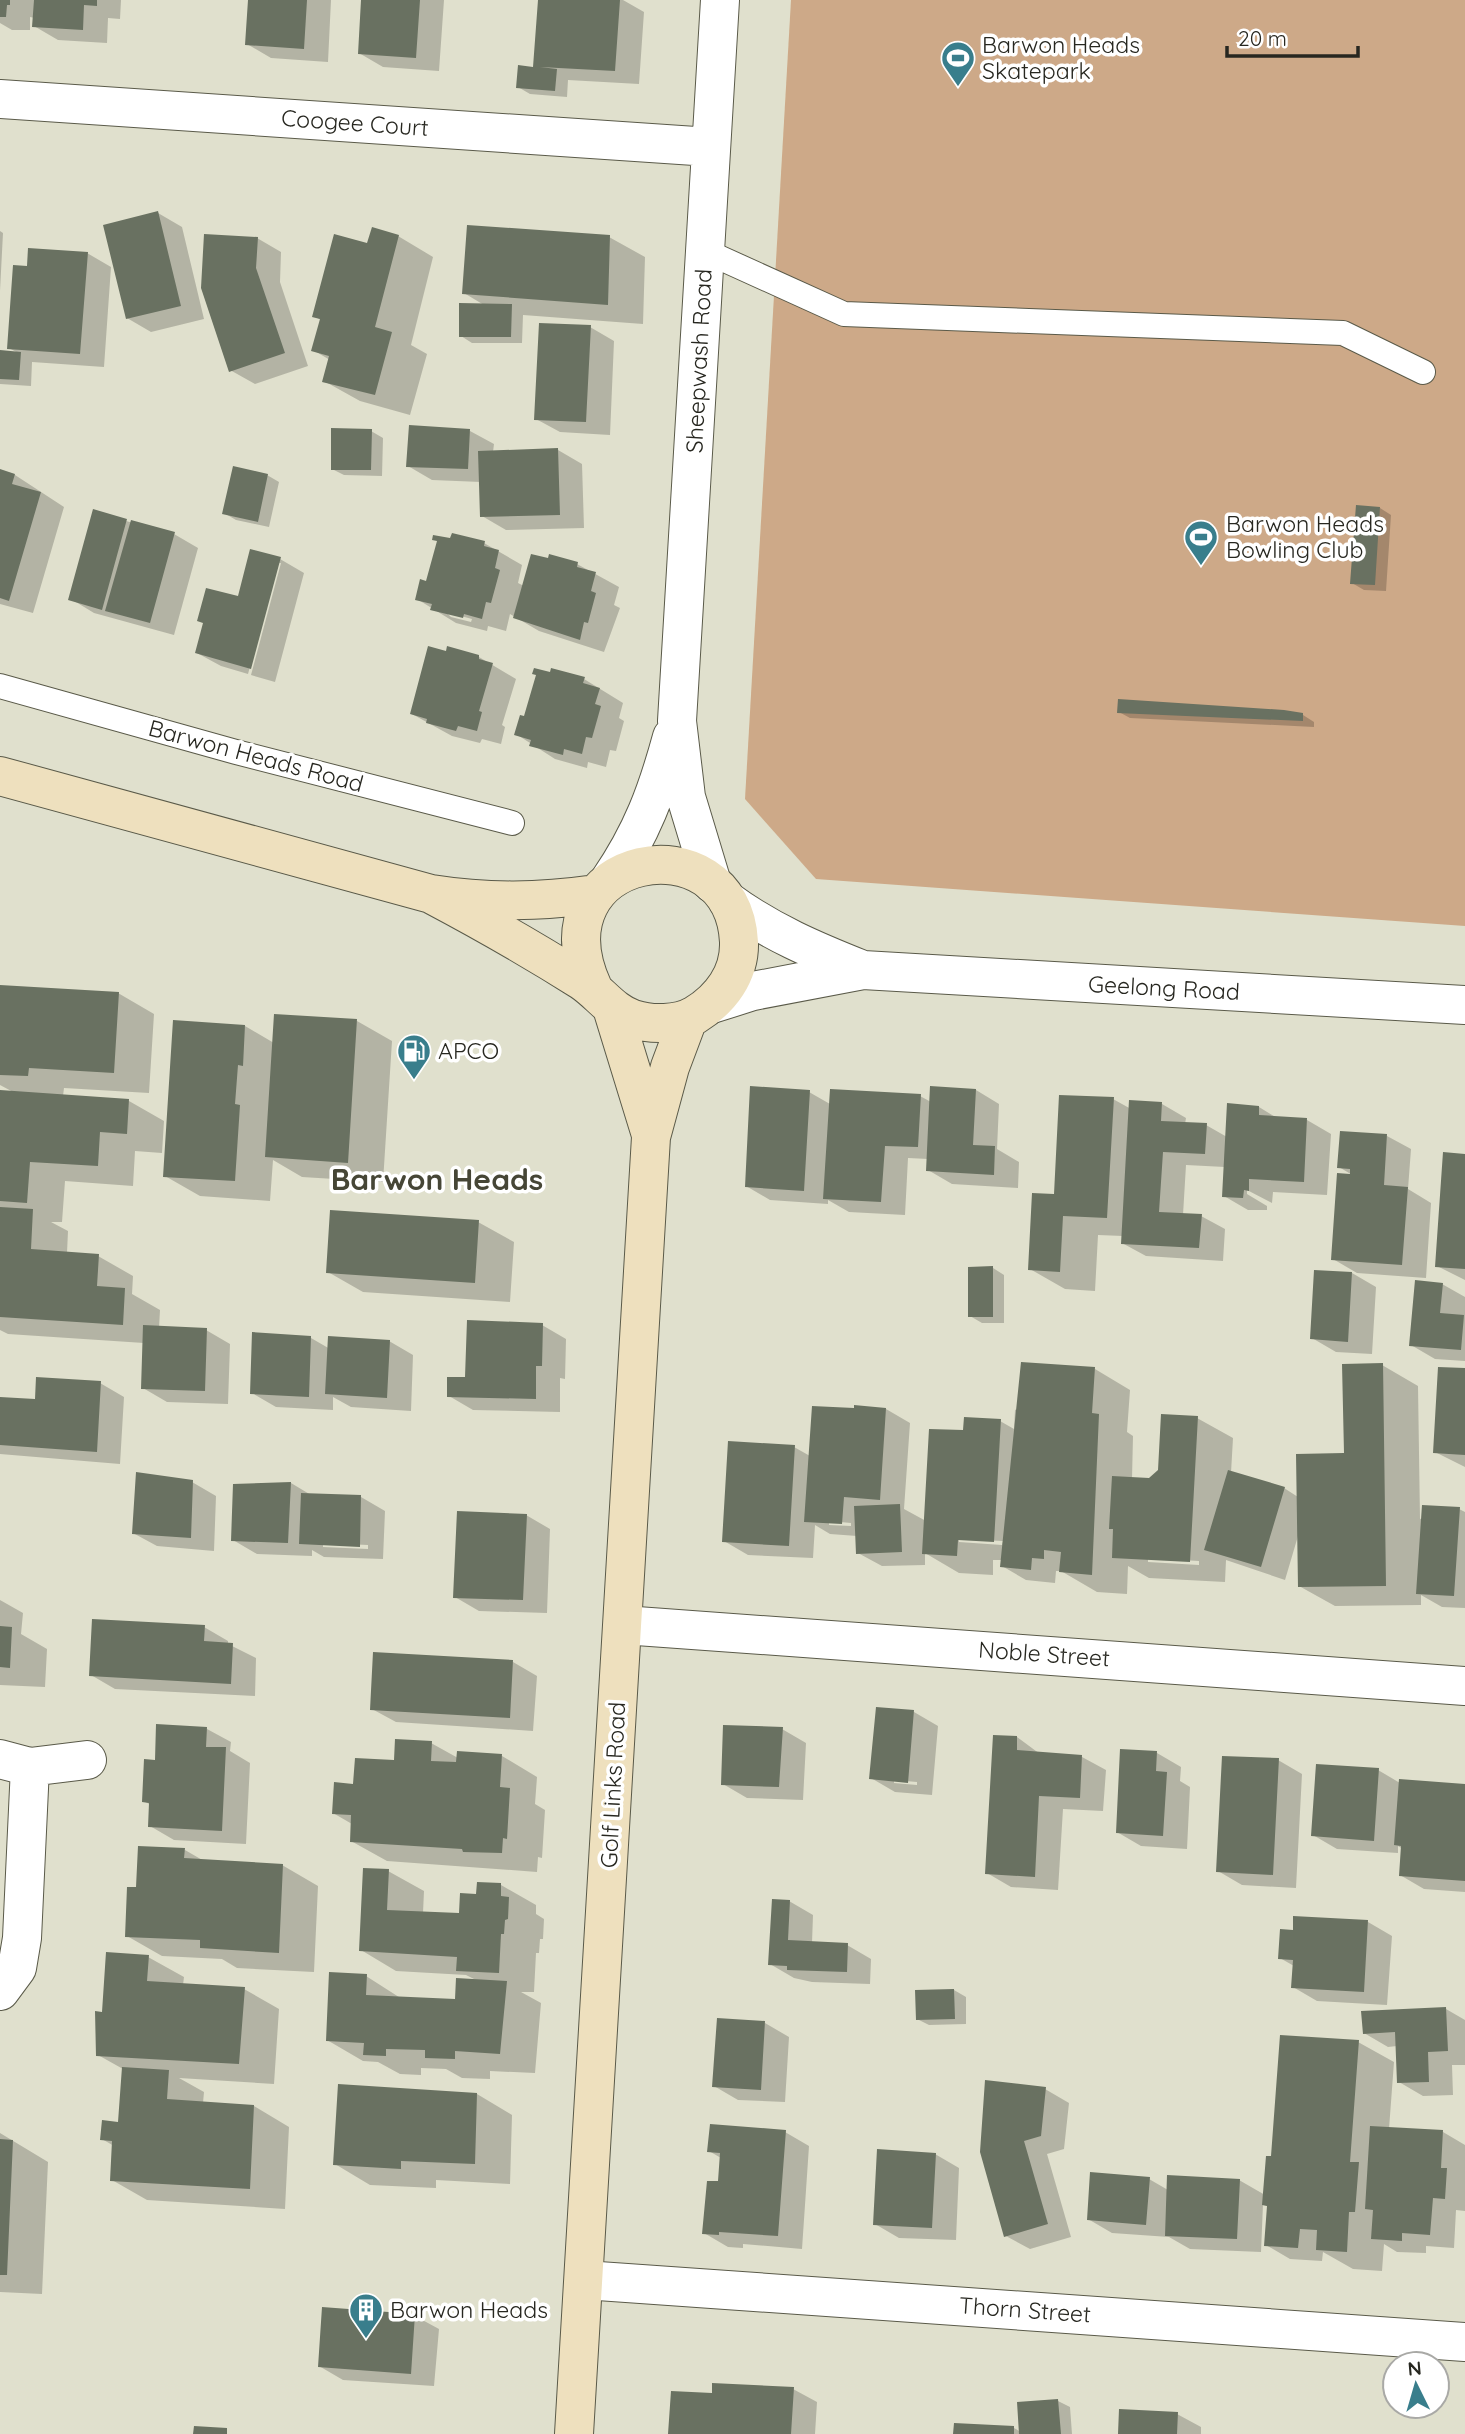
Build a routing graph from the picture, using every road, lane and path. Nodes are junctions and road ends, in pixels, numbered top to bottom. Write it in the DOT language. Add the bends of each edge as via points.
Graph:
graph roads {
  1 [pos="720,0"];
  2 [pos="0,99"];
  3 [pos="710,147"];
  4 [pos="705,251"];
  5 [pos="1423,372"];
  6 [pos="0,686"];
  7 [pos="677,721"];
  8 [pos="0,776"];
  9 [pos="512,823"];
  10 [pos="602,888"];
  11 [pos="720,892"];
  12 [pos="430,894"];
  13 [pos="863,971"];
  14 [pos="603,998"];
  15 [pos="1465,1005"];
  16 [pos="700,1011"];
  17 [pos="651,1137"];
  18 [pos="622,1625"];
  19 [pos="1465,1686"];
  20 [pos="88,1760"];
  21 [pos="15,1763"];
  22 [pos="0,1991"];
  23 [pos="584,2280"];
  24 [pos="1465,2342"];
  25 [pos="574,2434"];
  1 -- 3 [label="street, Sheepwash Road"];
  2 -- 3 [label="street, Coogee Court"];
  3 -- 4 [label="street, Sheepwash Road"];
  4 -- 5 [label="lane" via="844,314 1343,333"];
  4 -- 7 [label="street, Sheepwash Road"];
  6 -- 9 [label="lane, Barwon Heads Road"];
  7 -- 10 [label="street, Sheepwash Road" via="656,797 634,844"];
  7 -- 11 [label="street, Sheepwash Road" via="686,797"];
  8 -- 12 [label="main road"];
  10 -- 11 [label="main road" via="633,868 661,863 688,869"];
  10 -- 12 [label="main road" via="542,902"];
  10 -- 14 [label="main road" via="587,908 580,935 581,963"];
  11 -- 13 [label="street, Geelong Road" via="753,920"];
  11 -- 16 [label="main road" via="738,926 739,954 731,981"];
  12 -- 14 [label="main road" via="495,928"];
  13 -- 15 [label="street, Geelong Road"];
  13 -- 16 [label="street, Geelong Road" via="753,991"];
  14 -- 16 [label="main road" via="633,1019 660,1023"];
  14 -- 17 [label="main road, Golf Links Road"];
  16 -- 17 [label="main road, Golf Links Road" via="670,1067"];
  17 -- 18 [label="main road, Golf Links Road"];
  18 -- 19 [label="street, Noble Street"];
  18 -- 23 [label="main road, Golf Links Road"];
  20 -- 21 [label="street"];
  21 -- 22 [label="street" via="22,1938 17,1968"];
  23 -- 24 [label="street, Thorn Street"];
  23 -- 25 [label="main road, Golf Links Road"];
}
